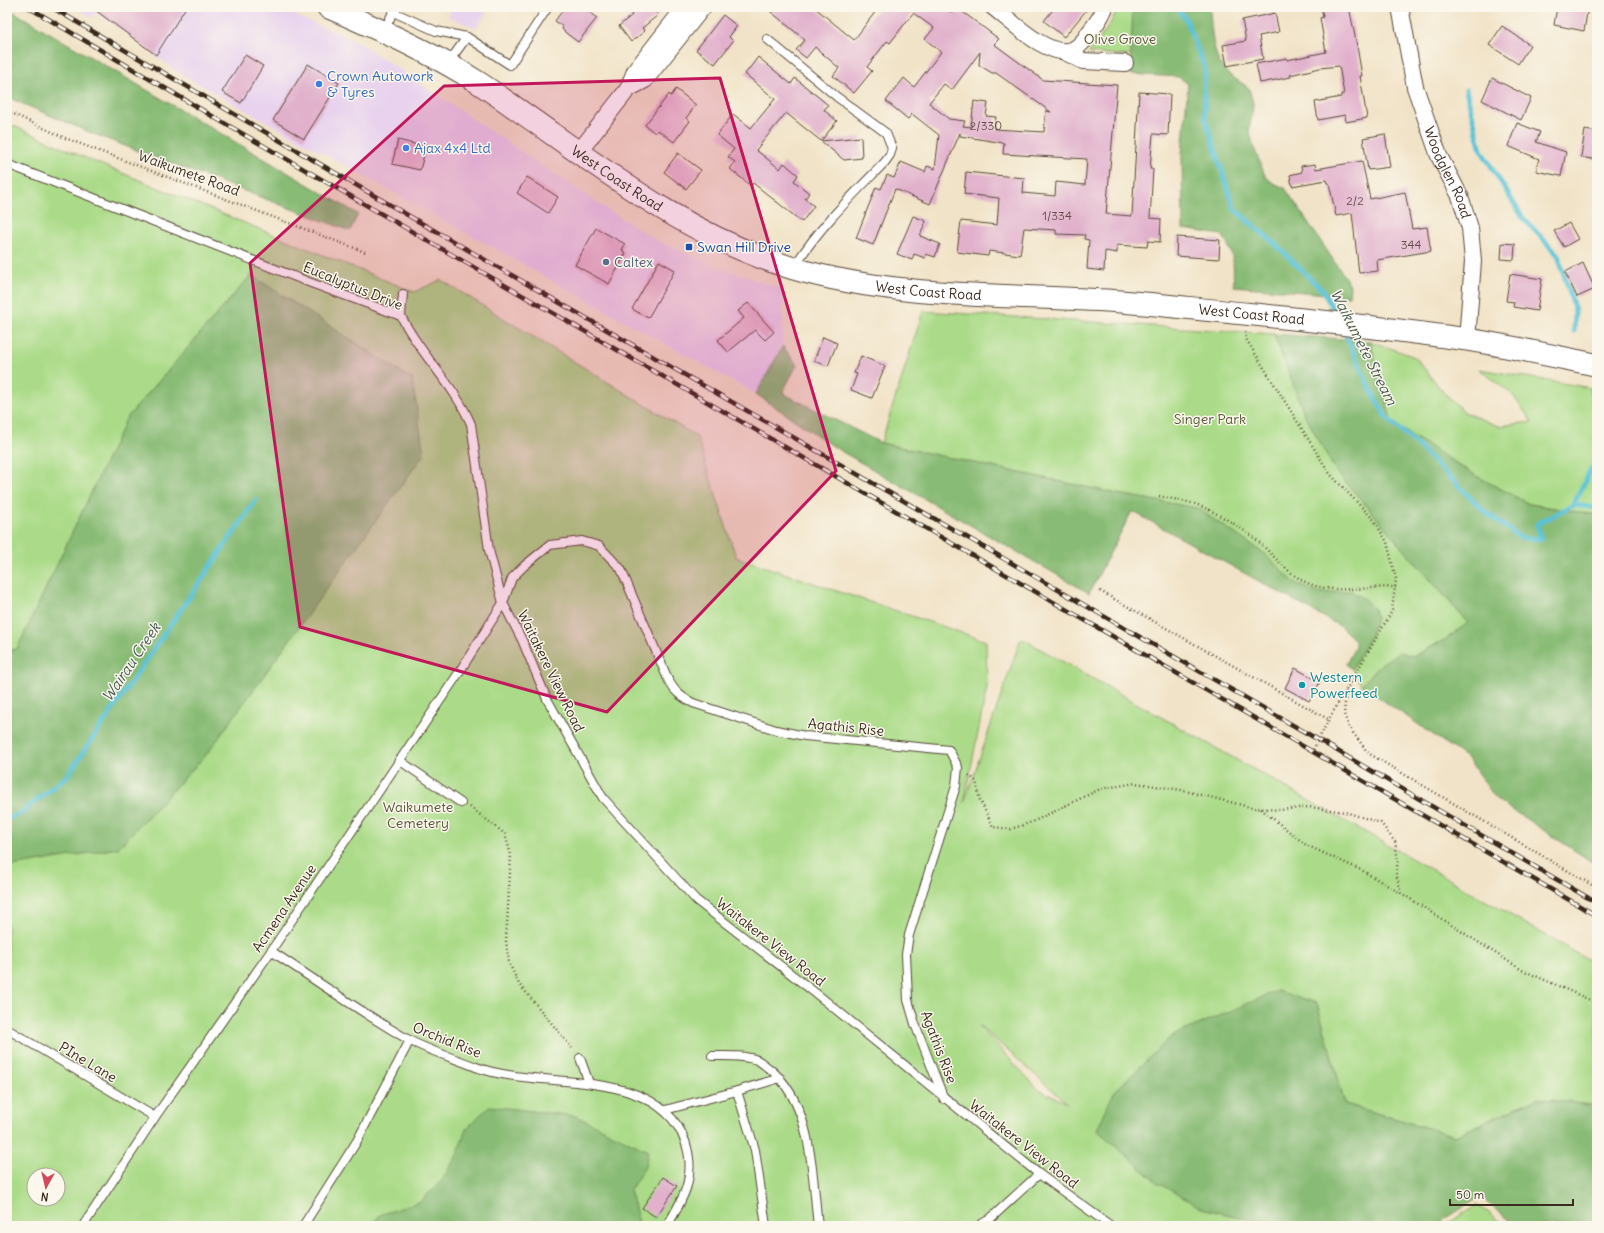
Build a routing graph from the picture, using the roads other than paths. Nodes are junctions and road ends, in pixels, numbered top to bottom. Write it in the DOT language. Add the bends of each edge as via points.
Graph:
graph roads {
  1 [pos="328,7"];
  2 [pos="548,7"];
  3 [pos="685,7"];
  4 [pos="703,7"];
  5 [pos="993,7"];
  6 [pos="1105,7"];
  7 [pos="1400,7"];
  8 [pos="393,9"];
  9 [pos="384,32"];
  10 [pos="467,37"];
  11 [pos="767,39"];
  12 [pos="1065,52"];
  13 [pos="1125,63"];
  14 [pos="447,64"];
  15 [pos="628,89"];
  16 [pos="578,153"];
  17 [pos="7,164"];
  18 [pos="794,268"];
  19 [pos="403,294"];
  20 [pos="401,316"];
  21 [pos="1466,340"];
  22 [pos="1597,365"];
  23 [pos="503,603"];
  24 [pos="399,760"];
  25 [pos="461,803"];
  26 [pos="271,951"];
  27 [pos="7,1029"];
  28 [pos="410,1040"];
  29 [pos="712,1056"];
  30 [pos="580,1058"];
  31 [pos="780,1078"];
  32 [pos="589,1083"];
  33 [pos="737,1091"];
  34 [pos="944,1099"];
  35 [pos="665,1110"];
  36 [pos="155,1117"];
  37 [pos="1039,1174"];
  38 [pos="82,1226"];
  39 [pos="303,1226"];
  40 [pos="667,1226"];
  41 [pos="766,1226"];
  42 [pos="818,1226"];
  43 [pos="978,1226"];
  44 [pos="1111,1226"];
  1 -- 9 [label="main road, West Coast Road"];
  2 -- 10 [label="lane" via="510,65"];
  3 -- 15 [label="street" via="635,71"];
  4 -- 15 [label="street" via="645,80"];
  5 -- 12 [label="street" via="1042,45"];
  6 -- 12 [label="street" via="1103,14 1083,42 1073,50"];
  7 -- 21 [label="street, Woodglen Road" via="1415,87 1439,156 1460,196 1470,228 1473,261"];
  8 -- 9 [label="lane"];
  8 -- 10 [label="lane" via="436,31"];
  9 -- 14 [label="main road, West Coast Road" via="407,41"];
  10 -- 14 [label="lane"];
  11 -- 18 [label="lane" via="886,134 892,148 885,162 808,244"];
  12 -- 13 [label="street" via="1083,61"];
  14 -- 16 [label="main road, West Coast Road" via="479,83"];
  15 -- 16 [label="street"];
  16 -- 18 [label="main road, West Coast Road" via="635,193 719,241"];
  17 -- 20 [label="lane, Eucalyptus Drive"];
  18 -- 21 [label="main road, West Coast Road" via="856,283 912,290 1114,301 1326,322"];
  19 -- 20 [label="lane"];
  20 -- 23 [label="lane, Eucalyptus Drive" via="409,332 463,406 471,424 489,550"];
  21 -- 22 [label="main road, West Coast Road"];
  23 -- 24 [label="lane, Acmena Avenue"];
  23 -- 34 [label="lane, Waitakere View Road" via="548,699 603,798 696,900 823,999"];
  23 -- 34 [label="lane, Agathis Rise" via="512,578 550,545 582,541 599,546 621,569 673,690 682,698 769,727 805,736 950,750 958,767 954,798 906,954 908,1000"];
  24 -- 25 [label="lane"];
  24 -- 26 [label="lane, Acmena Avenue"];
  26 -- 28 [label="lane, Orchid Rise"];
  26 -- 36 [label="lane, Acmena Avenue"];
  27 -- 36 [label="lane, PIne Lane"];
  28 -- 32 [label="lane, Orchid Rise" via="479,1068 521,1077"];
  28 -- 39 [label="lane" via="357,1141"];
  29 -- 31 [label="lane" via="737,1056 758,1060"];
  30 -- 32 [label="lane"];
  31 -- 33 [label="lane"];
  31 -- 42 [label="lane" via="799,1110 808,1139"];
  32 -- 35 [label="lane, Orchid Rise" via="633,1094"];
  33 -- 35 [label="lane"];
  33 -- 41 [label="lane" via="754,1150"];
  34 -- 37 [label="lane, Waitakere View Road"];
  35 -- 40 [label="lane" via="680,1129 688,1152 689,1173 685,1195"];
  36 -- 38 [label="lane, Acmena Avenue"];
  37 -- 43 [label="lane" via="990,1219"];
  37 -- 44 [label="lane, Waitakere View Road"];
}
